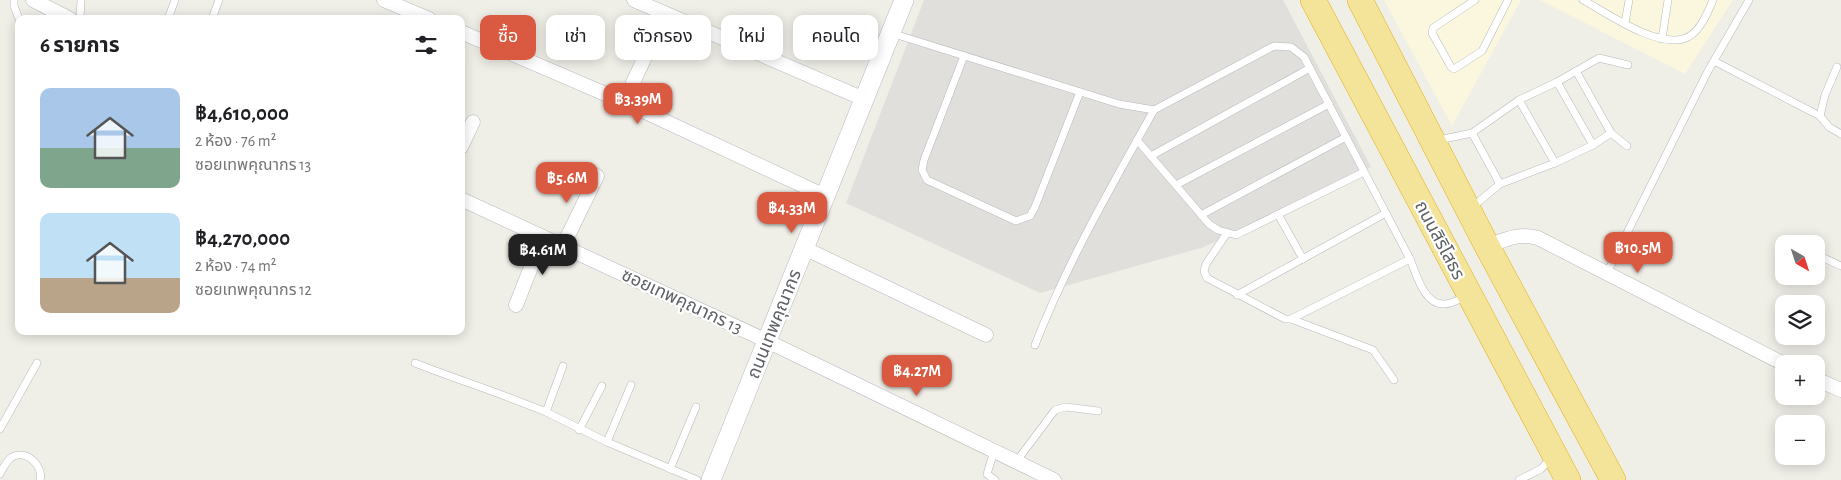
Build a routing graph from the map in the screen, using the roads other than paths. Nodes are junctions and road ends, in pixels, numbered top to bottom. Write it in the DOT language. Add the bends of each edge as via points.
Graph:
graph roads {
  1 [pos="14,0"];
  2 [pos="33,0"];
  3 [pos="81,0"];
  4 [pos="175,0"];
  5 [pos="220,0"];
  6 [pos="384,0"];
  7 [pos="634,0"];
  8 [pos="904,0"];
  9 [pos="1313,0"];
  10 [pos="1360,0"];
  11 [pos="1476,0"];
  12 [pos="1508,0"];
  13 [pos="1583,0"];
  14 [pos="1629,0"];
  15 [pos="1668,0"];
  16 [pos="1713,0"];
  17 [pos="1749,0"];
  18 [pos="1591,2"];
  19 [pos="408,5"];
  20 [pos="665,14"];
  21 [pos="18,15"];
  22 [pos="62,15"];
  23 [pos="80,15"];
  24 [pos="169,15"];
  25 [pos="214,15"];
  26 [pos="423,15"];
  27 [pos="1625,23"];
  28 [pos="890,33"];
  29 [pos="465,34"];
  30 [pos="1662,39"];
  31 [pos="964,56"];
  32 [pos="1714,61"];
  33 [pos="1628,65"];
  34 [pos="1837,67"];
  35 [pos="1310,68"];
  36 [pos="1576,71"];
  37 [pos="1557,82"];
  38 [pos="1080,92"];
  39 [pos="864,99"];
  40 [pos="1519,100"];
  41 [pos="624,102"];
  42 [pos="1329,104"];
  43 [pos="1154,110"];
  44 [pos="1820,116"];
  45 [pos="473,122"];
  46 [pos="1472,133"];
  47 [pos="1611,133"];
  48 [pos="1841,134"];
  49 [pos="1346,137"];
  50 [pos="465,139"];
  51 [pos="1137,140"];
  52 [pos="1434,142"];
  53 [pos="1593,145"];
  54 [pos="1627,146"];
  55 [pos="1151,156"];
  56 [pos="1555,163"];
  57 [pos="1364,172"];
  58 [pos="597,176"];
  59 [pos="1500,184"];
  60 [pos="1176,185"];
  61 [pos="825,196"];
  62 [pos="465,202"];
  63 [pos="1469,209"];
  64 [pos="1386,213"];
  65 [pos="1201,215"];
  66 [pos="1279,216"];
  67 [pos="1227,233"];
  68 [pos="543,237"];
  69 [pos="563,246"];
  70 [pos="1487,246"];
  71 [pos="804,248"];
  72 [pos="1825,258"];
  73 [pos="1303,259"];
  74 [pos="1410,259"];
  75 [pos="1841,266"];
  76 [pos="1607,274"];
  77 [pos="1237,295"];
  78 [pos="1470,296"];
  79 [pos="516,305"];
  80 [pos="1291,319"];
  81 [pos="986,334"];
  82 [pos="767,341"];
  83 [pos="1035,345"];
  84 [pos="1775,359"];
  85 [pos="37,362"];
  86 [pos="415,364"];
  87 [pos="564,366"];
  88 [pos="1394,380"];
  89 [pos="1825,383"];
  90 [pos="631,385"];
  91 [pos="602,386"];
  92 [pos="1841,390"];
  93 [pos="696,407"];
  94 [pos="1098,411"];
  95 [pos="546,412"];
  96 [pos="0,429"];
  97 [pos="579,430"];
  98 [pos="607,442"];
  99 [pos="994,451"];
  100 [pos="1554,454"];
  101 [pos="1016,462"];
  102 [pos="670,468"];
  103 [pos="0,474"];
  104 [pos="1531,477"];
  105 [pos="40,480"];
  106 [pos="698,480"];
  107 [pos="711,480"];
  108 [pos="994,480"];
  109 [pos="1054,480"];
  110 [pos="1519,480"];
  111 [pos="1568,480"];
  112 [pos="1613,480"];
  1 -- 21 [label="lane"];
  2 -- 22 [label="street"];
  3 -- 23 [label="lane"];
  4 -- 24 [label="lane"];
  5 -- 25 [label="lane"];
  6 -- 19 [label="street"];
  7 -- 20 [label="street"];
  8 -- 28 [label="main road, ถนนเทพคุณากร"];
  9 -- 78 [label="highway, ถนนสิริโสธร"];
  10 -- 52 [label="highway"];
  11 -- 12 [label="lane" via="1433,28 1432,33 1454,69 1482,51"];
  13 -- 18 [label="lane"];
  14 -- 27 [label="lane"];
  15 -- 30 [label="lane"];
  16 -- 30 [label="lane" via="1706,18 1696,30 1684,39"];
  17 -- 32 [label="lane"];
  18 -- 27 [label="lane"];
  19 -- 26 [label="street"];
  20 -- 39 [label="street"];
  20 -- 41 [label="street"];
  27 -- 30 [label="lane"];
  28 -- 31 [label="lane"];
  28 -- 39 [label="main road, ถนนเทพคุณากร"];
  29 -- 41 [label="street"];
  31 -- 38 [label="lane"];
  31 -- 38 [label="lane" via="922,170 927,180 1016,221 1030,216 1035,207"];
  32 -- 44 [label="lane"];
  32 -- 76 [label="lane"];
  33 -- 36 [label="lane" via="1599,58"];
  34 -- 44 [label="lane" via="1824,95"];
  35 -- 42 [label="lane"];
  35 -- 43 [label="lane" via="1304,57 1291,47 1274,46"];
  35 -- 55 [label="lane"];
  36 -- 37 [label="lane"];
  36 -- 47 [label="lane"];
  37 -- 40 [label="lane"];
  37 -- 53 [label="lane"];
  38 -- 43 [label="lane"];
  39 -- 61 [label="main road, ถนนเทพคุณากร"];
  40 -- 46 [label="lane"];
  40 -- 56 [label="lane"];
  41 -- 61 [label="street"];
  42 -- 49 [label="lane"];
  42 -- 60 [label="lane"];
  43 -- 51 [label="lane"];
  44 -- 48 [label="lane"];
  45 -- 50 [label="street"];
  46 -- 52 [label="lane"];
  46 -- 59 [label="lane"];
  47 -- 53 [label="lane"];
  47 -- 54 [label="lane"];
  49 -- 57 [label="lane"];
  49 -- 65 [label="lane"];
  51 -- 55 [label="lane"];
  51 -- 83 [label="lane" via="1078,250"];
  52 -- 63 [label="highway"];
  53 -- 56 [label="lane"];
  55 -- 60 [label="lane"];
  56 -- 59 [label="lane"];
  57 -- 64 [label="lane"];
  57 -- 66 [label="lane"];
  58 -- 69 [label="street"];
  59 -- 63 [label="lane"];
  60 -- 65 [label="lane"];
  61 -- 71 [label="main road, ถนนเทพคุณากร"];
  62 -- 68 [label="street, ซอยเทพคุณากร 13"];
  63 -- 70 [label="highway"];
  64 -- 73 [label="lane"];
  64 -- 74 [label="lane"];
  65 -- 67 [label="lane" via="1209,224"];
  66 -- 67 [label="lane" via="1236,236"];
  66 -- 73 [label="lane"];
  67 -- 77 [label="lane" via="1204,271 1207,278"];
  68 -- 69 [label="street, ซอยเทพคุณากร 13"];
  68 -- 79 [label="street"];
  69 -- 82 [label="street, ซอยเทพคุณากร 13"];
  70 -- 76 [label="street" via="1526,234"];
  70 -- 112 [label="highway"];
  71 -- 81 [label="street"];
  71 -- 82 [label="main road, ถนนเทพคุณากร"];
  72 -- 75 [label="lane"];
  73 -- 77 [label="lane"];
  74 -- 78 [label="lane" via="1425,293 1434,302 1444,304"];
  74 -- 80 [label="lane"];
  76 -- 84 [label="street"];
  77 -- 80 [label="lane" via="1275,315"];
  78 -- 100 [label="highway, ถนนสิริโสธร"];
  80 -- 88 [label="lane" via="1372,350"];
  82 -- 99 [label="street, ซอยเทพคุณากร 13"];
  82 -- 107 [label="main road, ถนนเทพคุณากร"];
  85 -- 96 [label="lane"];
  86 -- 95 [label="lane" via="510,396"];
  87 -- 95 [label="lane"];
  89 -- 92 [label="street"];
  90 -- 98 [label="lane"];
  91 -- 97 [label="lane"];
  93 -- 102 [label="lane"];
  94 -- 101 [label="lane" via="1066,406 1055,410"];
  95 -- 97 [label="lane"];
  97 -- 98 [label="lane"];
  98 -- 102 [label="lane"];
  99 -- 101 [label="street, ซอยเทพคุณากร 13"];
  99 -- 108 [label="lane" via="987,474"];
  100 -- 104 [label="lane"];
  100 -- 111 [label="highway, ถนนสิริโสธร"];
  101 -- 109 [label="street, ซอยเทพคุณากร 13"];
  102 -- 106 [label="lane"];
  103 -- 105 [label="lane" via="9,459 21,455 39,466"];
  104 -- 110 [label="lane"];
}
